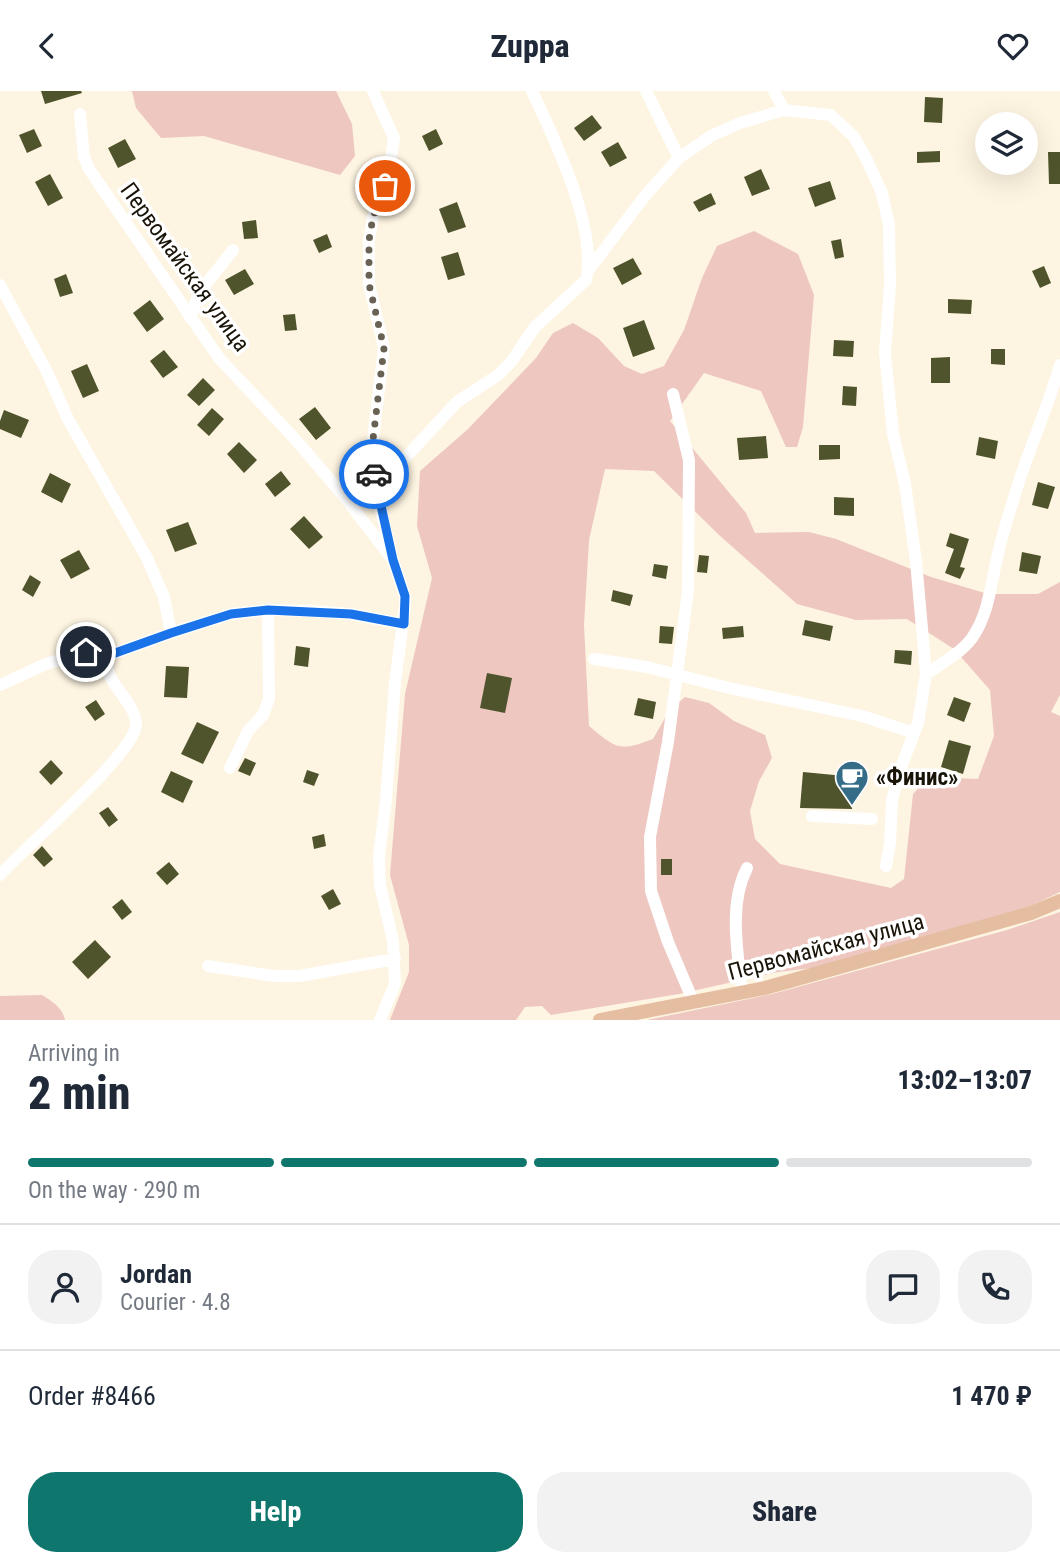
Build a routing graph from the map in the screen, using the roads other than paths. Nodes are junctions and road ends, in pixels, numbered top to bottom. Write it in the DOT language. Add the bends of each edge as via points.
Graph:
graph roads {
  1 [pos="373,91"];
  2 [pos="532,91"];
  3 [pos="646,91"];
  4 [pos="774,91"];
  5 [pos="784,110"];
  6 [pos="80,114"];
  7 [pos="679,158"];
  8 [pos="233,250"];
  9 [pos="588,271"];
  10 [pos="0,285"];
  11 [pos="190,318"];
  12 [pos="1060,365"];
  13 [pos="673,394"];
  14 [pos="377,494"];
  15 [pos="393,560"];
  16 [pos="268,610"];
  17 [pos="404,624"];
  18 [pos="171,633"];
  19 [pos="104,657"];
  20 [pos="594,659"];
  21 [pos="926,674"];
  22 [pos="676,676"];
  23 [pos="0,685"];
  24 [pos="914,733"];
  25 [pos="230,768"];
  26 [pos="812,816"];
  27 [pos="872,819"];
  28 [pos="886,866"];
  29 [pos="747,868"];
  30 [pos="0,875"];
  31 [pos="1060,901"];
  32 [pos="395,959"];
  33 [pos="208,966"];
  34 [pos="743,993"];
  35 [pos="694,1003"];
  36 [pos="380,1020"];
  37 [pos="600,1020"];
  1 -- 14 [label="street, Первомайская улица" via="394,138 390,171 369,240 369,284 384,348 371,456"];
  2 -- 9 [label="street" via="576,198 586,237"];
  3 -- 7 [label="street"];
  4 -- 5 [label="street"];
  5 -- 7 [label="street" via="730,127"];
  5 -- 21 [label="street" via="831,115 843,125 866,157 882,193 889,225 887,379 914,548"];
  6 -- 11 [label="street, Первомайская улица" via="89,169"];
  7 -- 9 [label="street"];
  8 -- 11 [label="street" via="199,292"];
  9 -- 14 [label="street" via="586,279 534,327 511,362 457,402 386,473 378,482"];
  10 -- 18 [label="street" via="68,419 147,558"];
  11 -- 15 [label="street, Первомайская улица"];
  12 -- 21 [label="street" via="1013,498 982,622 971,641"];
  13 -- 22 [label="street" via="689,460 690,524 688,591"];
  14 -- 15 [label="street, Первомайская улица"];
  15 -- 17 [label="street, Первомайская улица" via="405,596"];
  16 -- 17 [label="street" via="351,614"];
  16 -- 18 [label="street" via="231,614"];
  16 -- 25 [label="street" via="269,699"];
  17 -- 32 [label="street, Первомайская улица" via="379,856"];
  18 -- 19 [label="street"];
  19 -- 23 [label="street" via="86,652"];
  19 -- 30 [label="street" via="133,711 136,725 129,742"];
  20 -- 22 [label="street"];
  21 -- 24 [label="street"];
  22 -- 24 [label="street" via="862,716"];
  22 -- 35 [label="street" via="650,838 651,891"];
  24 -- 28 [label="street" via="892,800"];
  26 -- 27 [label="street"];
  29 -- 34 [label="street" via="741,880 735,931"];
  31 -- 34 [label="main road, Первомайская улица" via="992,925"];
  32 -- 33 [label="street" via="299,976"];
  32 -- 36 [label="street, Первомайская улица" via="395,983"];
  34 -- 35 [label="main road, Первомайская улица"];
  35 -- 37 [label="main road, Первомайская улица"];
}
